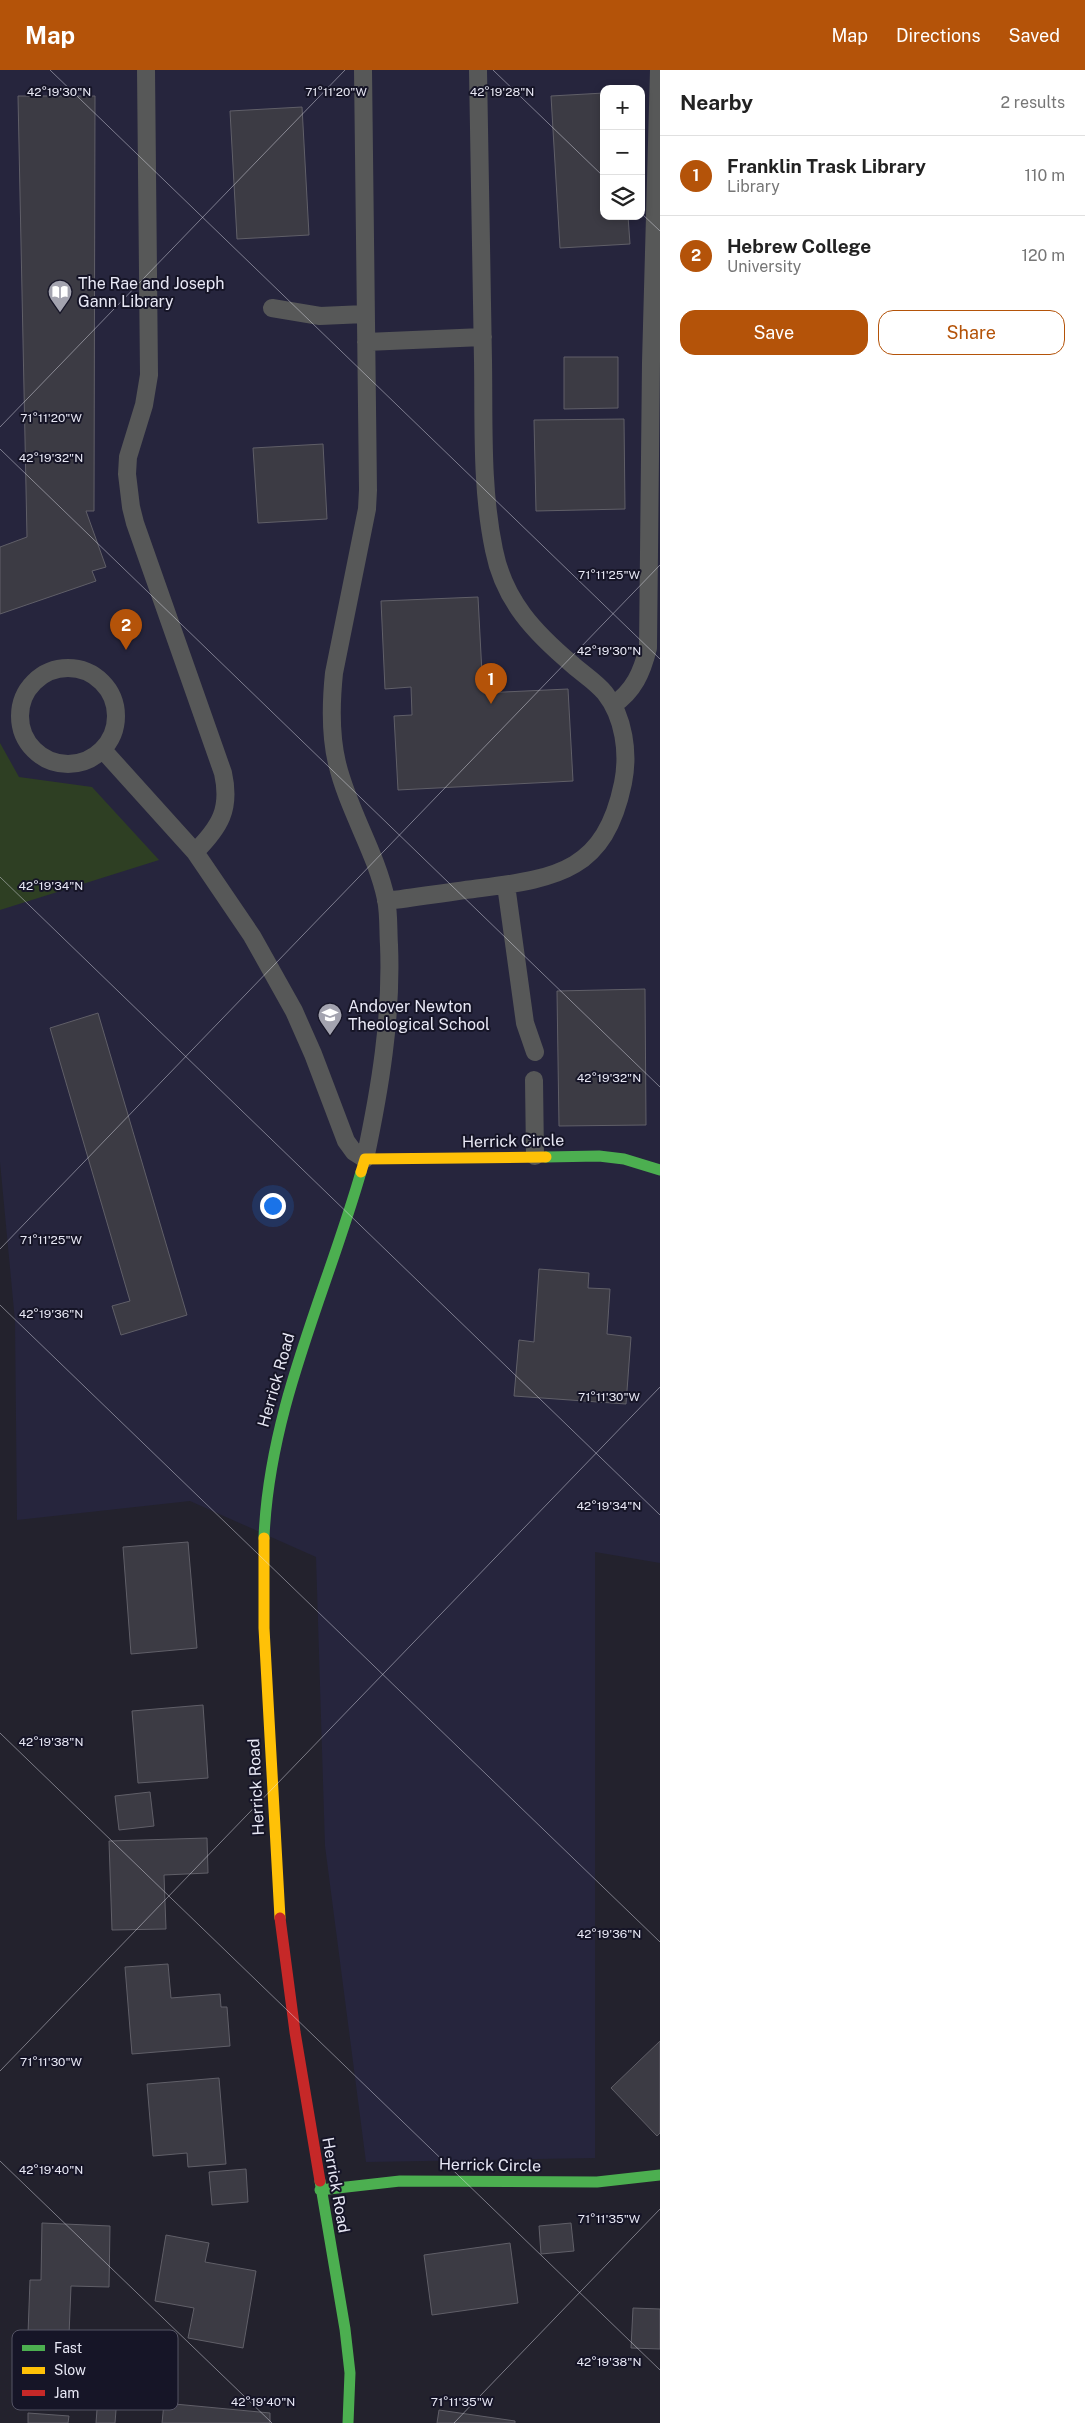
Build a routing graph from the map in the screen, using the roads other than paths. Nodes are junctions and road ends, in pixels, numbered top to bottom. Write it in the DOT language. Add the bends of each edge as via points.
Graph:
graph roads {
  1 [pos="146,70"];
  2 [pos="362,70"];
  3 [pos="478,70"];
  4 [pos="659,70"];
  5 [pos="272,308"];
  6 [pos="365,314"];
  7 [pos="483,337"];
  8 [pos="366,342"];
  9 [pos="654,593"];
  10 [pos="613,705"];
  11 [pos="103,750"];
  12 [pos="195,852"];
  13 [pos="506,885"];
  14 [pos="386,902"];
  15 [pos="535,1052"];
  16 [pos="534,1080"];
  17 [pos="535,1156"];
  18 [pos="366,1159"];
  19 [pos="660,1170"];
  20 [pos="660,2175"];
  21 [pos="320,2190"];
  22 [pos="348,2423"];
  1 -- 12 [label="lane" via="149,375 144,405 129,450 127,474 135,523 227,789 219,822"];
  2 -- 6 [label="lane"];
  3 -- 7 [label="lane"];
  4 -- 9 [label="lane" via="651,362"];
  5 -- 6 [label="lane" via="320,316"];
  6 -- 8 [label="lane"];
  7 -- 8 [label="lane"];
  7 -- 10 [label="lane" via="485,484 498,567 522,615 544,640 604,692"];
  8 -- 14 [label="lane" via="367,509 334,673 332,716 337,763 376,865"];
  9 -- 10 [label="lane" via="644,662 633,688"];
  10 -- 13 [label="lane" via="623,735 625,774 619,803 604,837 592,851 563,872"];
  11 -- 11 [label="lane" via="88,761 68,765 50,761 34,751 24,736 20,720 21,702 39,676 60,668 83,669 97,676 108,688 115,702 117,718 113,735"];
  11 -- 12 [label="lane"];
  12 -- 18 [label="lane" via="274,974 313,1054 346,1141 354,1152"];
  13 -- 14 [label="lane"];
  13 -- 15 [label="lane" via="525,1023"];
  14 -- 18 [label="lane" via="390,971 388,1011 380,1084"];
  16 -- 17 [label="lane"];
  17 -- 18 [label="street, Herrick Circle"];
  17 -- 19 [label="street, Herrick Circle" via="607,1157 642,1163"];
  18 -- 21 [label="street, Herrick Road" via="286,1399 270,1470 262,1544 262,1602 278,1898"];
  20 -- 21 [label="street, Herrick Circle" via="599,2183 406,2180"];
  21 -- 22 [label="street, Herrick Road" via="345,2329 350,2373"];
}
